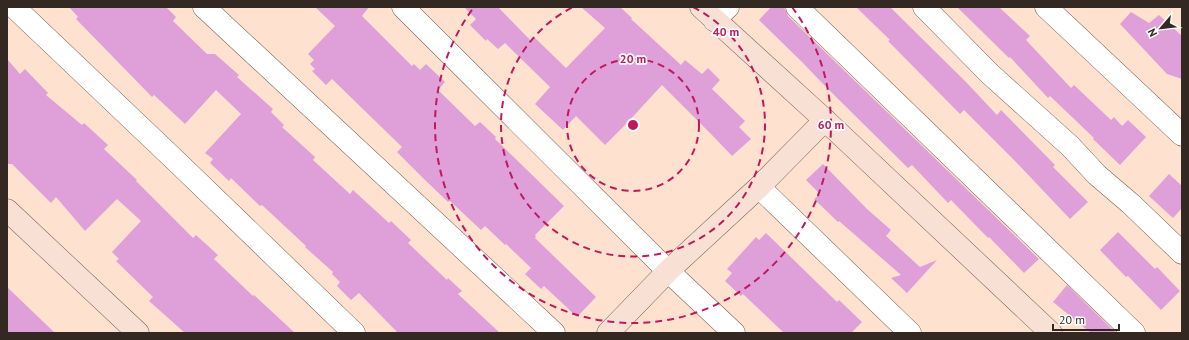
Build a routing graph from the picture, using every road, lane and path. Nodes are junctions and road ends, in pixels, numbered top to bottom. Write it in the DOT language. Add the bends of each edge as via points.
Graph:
graph roads {
  1 [pos="14,7"];
  2 [pos="204,7"];
  3 [pos="402,7"];
  4 [pos="797,7"];
  5 [pos="924,7"];
  6 [pos="1046,7"];
  7 [pos="714,11"];
  8 [pos="825,120"];
  9 [pos="1182,135"];
  10 [pos="759,188"];
  11 [pos="7,210"];
  12 [pos="1182,253"];
  13 [pos="668,271"];
  14 [pos="138,333"];
  15 [pos="354,333"];
  16 [pos="554,333"];
  17 [pos="608,333"];
  18 [pos="734,333"];
  19 [pos="910,333"];
  20 [pos="1051,333"];
  21 [pos="1134,333"];
  1 -- 15 [label="street"];
  2 -- 16 [label="street"];
  3 -- 13 [label="street"];
  4 -- 21 [label="street"];
  5 -- 12 [label="street" via="990,74"];
  6 -- 9 [label="street"];
  7 -- 8 [label="street"];
  8 -- 10 [label="street"];
  8 -- 20 [label="street"];
  10 -- 13 [label="street"];
  10 -- 19 [label="street"];
  11 -- 14 [label="street"];
  13 -- 17 [label="street"];
  13 -- 18 [label="street"];
}
